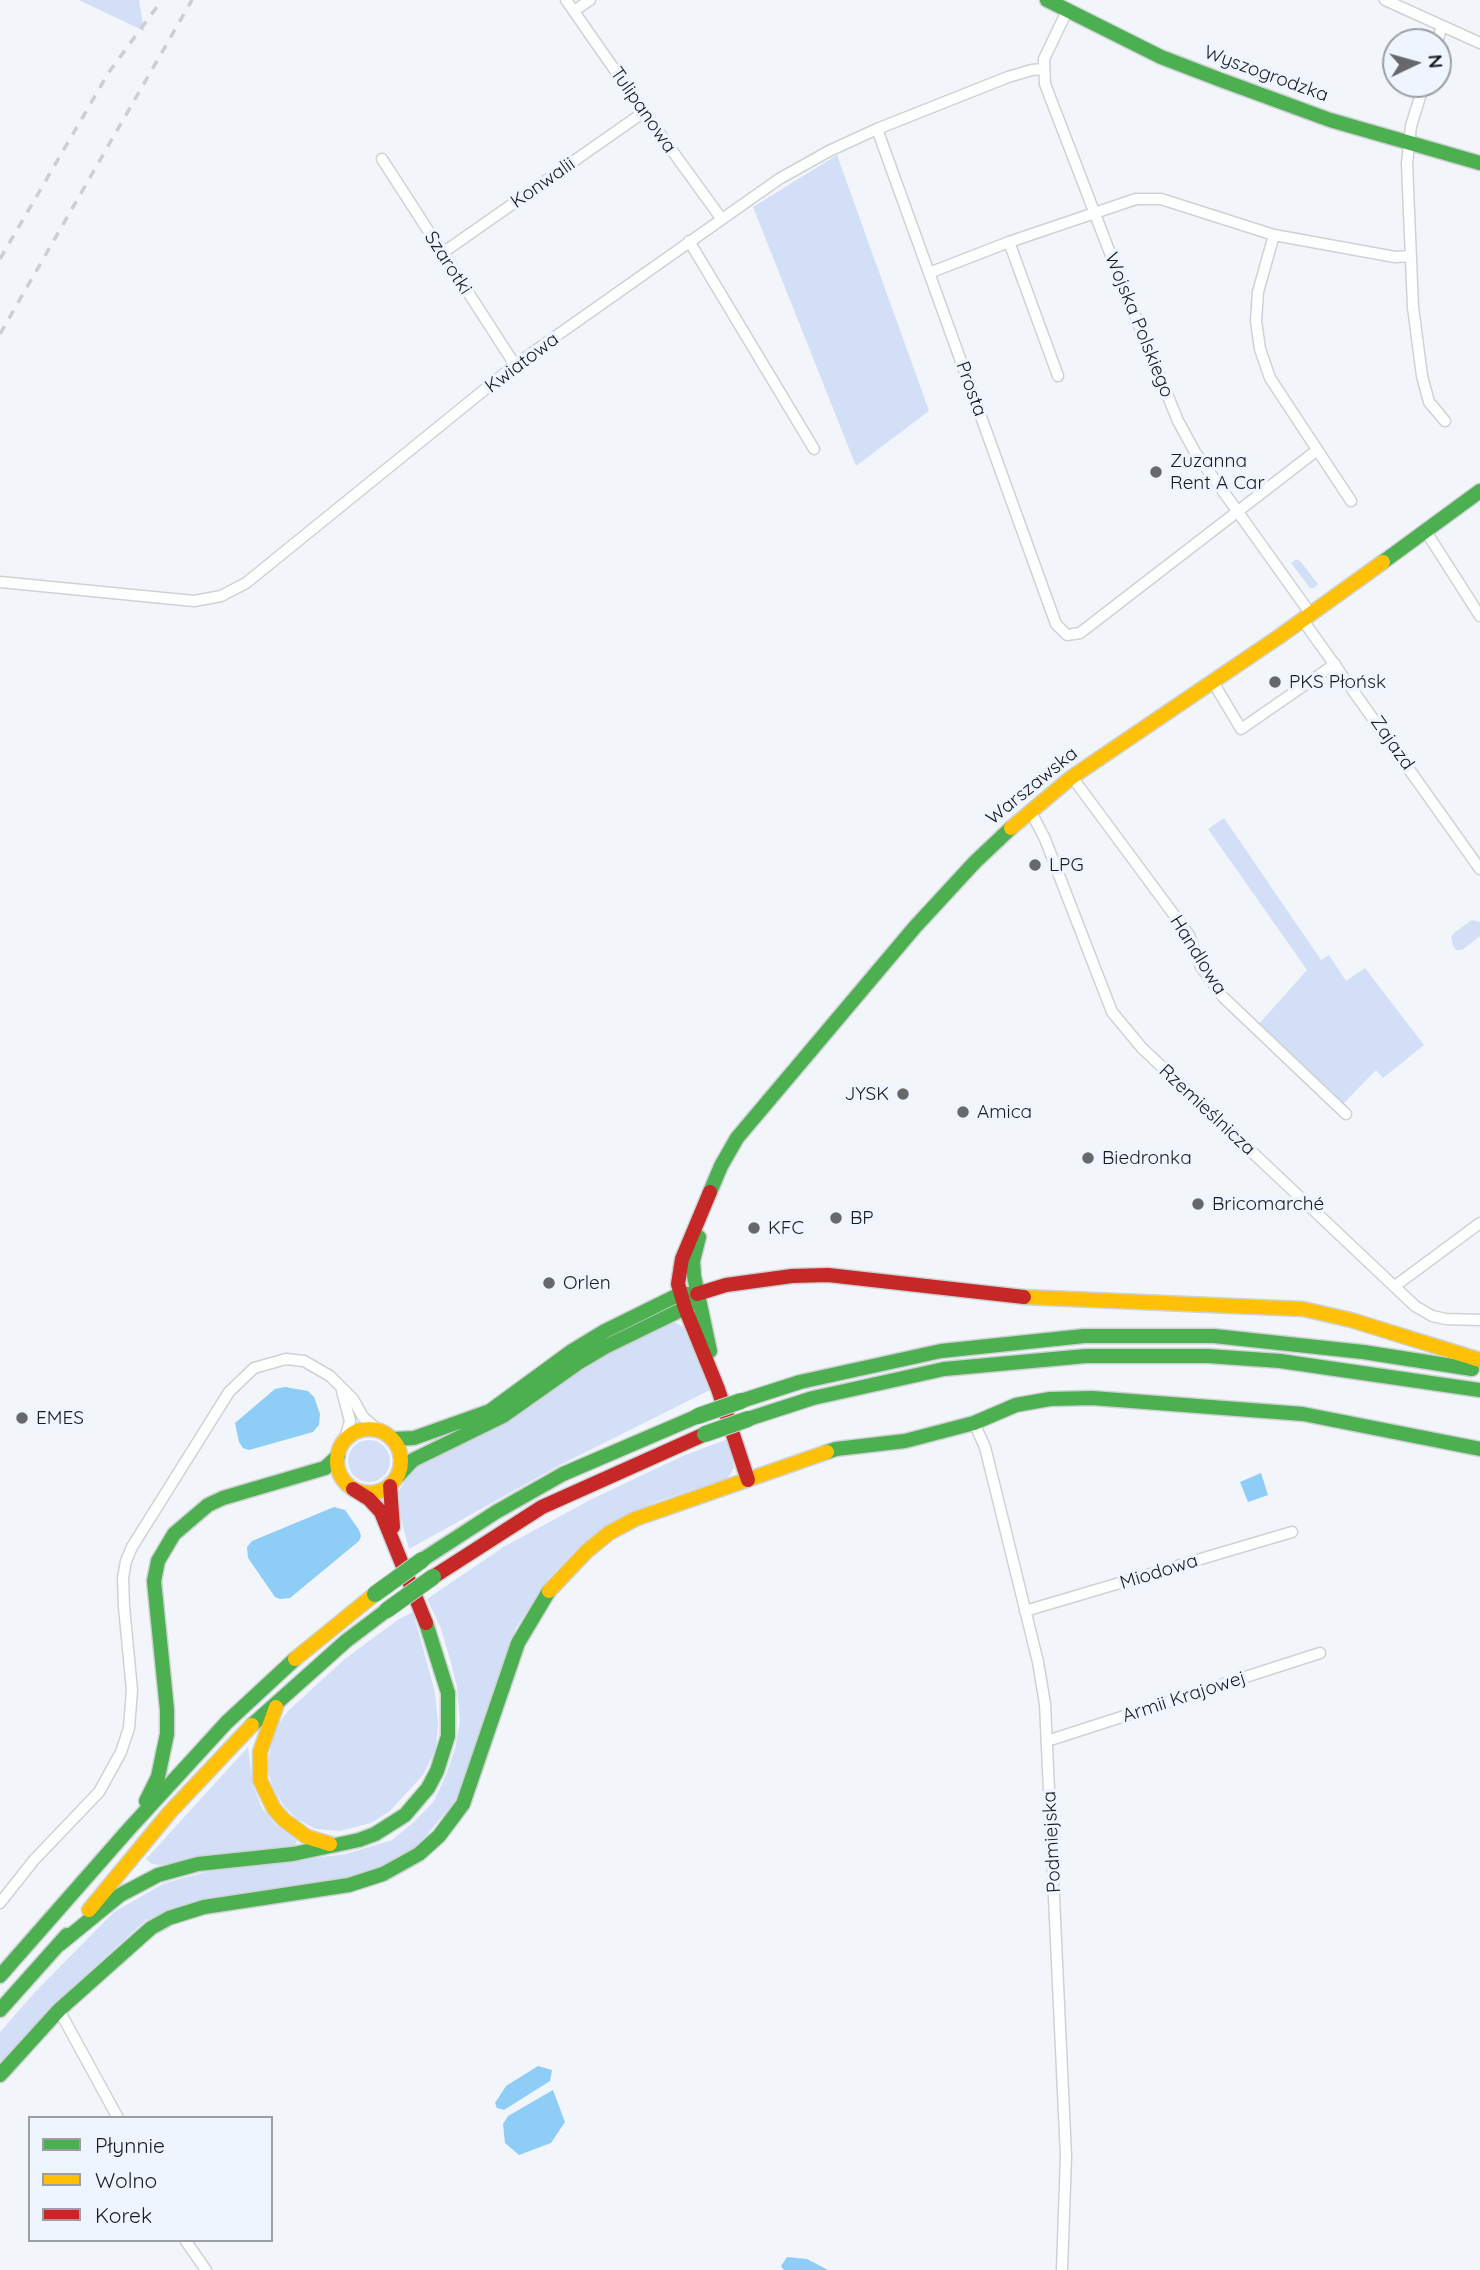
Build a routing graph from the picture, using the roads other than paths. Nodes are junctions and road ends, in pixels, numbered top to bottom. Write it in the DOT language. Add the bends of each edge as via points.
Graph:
graph roads {
  1 [pos="566,0"];
  2 [pos="590,0"];
  3 [pos="1046,0"];
  4 [pos="1385,0"];
  5 [pos="574,11"];
  6 [pos="1067,11"];
  7 [pos="1441,26"];
  8 [pos="1480,43"];
  9 [pos="1043,69"];
  10 [pos="1420,98"];
  11 [pos="644,112"];
  12 [pos="877,129"];
  13 [pos="1408,144"];
  14 [pos="382,159"];
  15 [pos="1480,163"];
  16 [pos="1093,212"];
  17 [pos="721,218"];
  18 [pos="1274,235"];
  19 [pos="689,241"];
  20 [pos="1009,242"];
  21 [pos="441,254"];
  22 [pos="1411,256"];
  23 [pos="929,273"];
  24 [pos="515,365"];
  25 [pos="1058,376"];
  26 [pos="1445,421"];
  27 [pos="814,449"];
  28 [pos="1316,451"];
  29 [pos="1480,491"];
  30 [pos="1351,501"];
  31 [pos="1238,511"];
  32 [pos="1424,530"];
  33 [pos="0,582"];
  34 [pos="1306,616"];
  35 [pos="1480,616"];
  36 [pos="1335,664"];
  37 [pos="1213,682"];
  38 [pos="1072,777"];
  39 [pos="1030,810"];
  40 [pos="1480,869"];
  41 [pos="1346,1114"];
  42 [pos="1480,1223"];
  43 [pos="1395,1286"];
  44 [pos="687,1299"];
  45 [pos="1480,1320"];
  46 [pos="1480,1360"];
  47 [pos="1480,1370"];
  48 [pos="340,1385"];
  49 [pos="1480,1390"];
  50 [pos="974,1423"];
  51 [pos="386,1435"];
  52 [pos="341,1449"];
  53 [pos="1480,1449"];
  54 [pos="748,1480"];
  55 [pos="394,1481"];
  56 [pos="353,1489"];
  57 [pos="1292,1532"];
  58 [pos="396,1545"];
  59 [pos="1026,1611"];
  60 [pos="1320,1653"];
  61 [pos="279,1699"];
  62 [pos="1047,1741"];
  63 [pos="129,1829"];
  64 [pos="334,1845"];
  65 [pos="0,1903"];
  66 [pos="60,1944"];
  67 [pos="0,1976"];
  68 [pos="0,2010"];
  69 [pos="59,2010"];
  70 [pos="0,2075"];
  71 [pos="117,2116"];
  72 [pos="186,2242"];
  73 [pos="206,2270"];
  74 [pos="1062,2270"];
  1 -- 5 [label="street, Tulipanowa"];
  2 -- 5 [label="street"];
  3 -- 6 [label="main road, Wyszogrodzka"];
  4 -- 7 [label="street"];
  5 -- 11 [label="street, Tulipanowa"];
  6 -- 9 [label="street"];
  6 -- 13 [label="main road, Wyszogrodzka" via="1161,57"];
  7 -- 8 [label="street"];
  9 -- 12 [label="street, Kwiatowa" via="1007,77"];
  9 -- 16 [label="street, Wojska Polskiego"];
  10 -- 13 [label="street"];
  11 -- 17 [label="street, Tulipanowa"];
  11 -- 21 [label="street, Konwalii"];
  12 -- 17 [label="street, Kwiatowa" via="779,178"];
  12 -- 23 [label="street, Prosta"];
  13 -- 15 [label="main road, Wyszogrodzka"];
  13 -- 22 [label="street"];
  14 -- 21 [label="street, Szarotki"];
  16 -- 18 [label="street" via="1136,199 1161,199"];
  16 -- 20 [label="street"];
  16 -- 31 [label="street, Wojska Polskiego" via="1178,422"];
  17 -- 19 [label="street, Kwiatowa"];
  18 -- 22 [label="street"];
  18 -- 28 [label="street" via="1258,292 1260,349 1270,378"];
  19 -- 24 [label="street, Kwiatowa"];
  19 -- 27 [label="street"];
  20 -- 23 [label="street"];
  20 -- 25 [label="street"];
  21 -- 24 [label="street, Szarotki"];
  22 -- 26 [label="street" via="1422,376 1429,402"];
  23 -- 31 [label="street, Prosta" via="1056,624 1067,635 1080,633"];
  24 -- 33 [label="street, Kwiatowa" via="246,583 221,596 194,601"];
  28 -- 30 [label="street"];
  28 -- 31 [label="street"];
  29 -- 32 [label="main road, Warszawska"];
  31 -- 34 [label="street, Wojska Polskiego"];
  32 -- 34 [label="main road, Warszawska"];
  32 -- 35 [label="street"];
  34 -- 36 [label="street, Zajazd"];
  34 -- 37 [label="main road, Warszawska"];
  36 -- 37 [label="street" via="1241,729"];
  36 -- 40 [label="street, Zajazd"];
  37 -- 38 [label="main road, Warszawska"];
  38 -- 39 [label="main road, Warszawska"];
  38 -- 41 [label="street, Handlowa" via="1189,936 1201,967 1223,997"];
  39 -- 43 [label="street, Rzemieślnicza" via="1112,1012 1142,1048"];
  39 -- 44 [label="main road, Warszawska" via="915,927 731,1147 705,1209"];
  42 -- 43 [label="street"];
  43 -- 45 [label="street, Rzemieślnicza" via="1432,1315"];
  44 -- 46 [label="main road" via="726,1285 828,1275 1026,1297 1303,1309"];
  44 -- 51 [label="main road" via="594,1337 490,1411 414,1438"];
  44 -- 54 [label="main road, Warszawska"];
  44 -- 55 [label="main road" via="578,1363 503,1416 413,1460"];
  47 -- 63 [label="main road, bridge" via="1214,1336 1084,1336 941,1351 812,1379 741,1401 563,1474 422,1560 336,1623 257,1693"];
  48 -- 51 [label="street" via="363,1417"];
  48 -- 52 [label="street" via="350,1421"];
  48 -- 65 [label="street" via="317,1367 286,1359 254,1367 229,1392 126,1561 124,1607 132,1690 129,1728 121,1752 99,1792"];
  49 -- 61 [label="main road, bridge" via="1280,1361 1086,1356 944,1369 813,1398 705,1434 542,1507 387,1610"];
  50 -- 53 [label="main road" via="1016,1405 1092,1398 1303,1414"];
  50 -- 54 [label="main road" via="905,1441 836,1449"];
  50 -- 59 [label="street, Podmiejska" via="985,1447"];
  51 -- 52 [label="main road" via="360,1431"];
  51 -- 55 [label="main road" via="401,1457"];
  52 -- 56 [label="main road" via="340,1475"];
  52 -- 63 [label="main road" via="325,1468 208,1505 174,1534 158,1561 154,1581 167,1734 153,1790"];
  54 -- 69 [label="main road" via="635,1519 609,1532 565,1571 518,1643 463,1804 419,1854 383,1874 349,1885 204,1907 169,1918 133,1942"];
  55 -- 56 [label="main road" via="372,1493"];
  55 -- 58 [label="main road" via="390,1506"];
  56 -- 58 [label="main road" via="381,1512"];
  57 -- 59 [label="street, Miodowa"];
  58 -- 64 [label="main road" via="443,1674 448,1736 438,1771 405,1815 375,1834"];
  59 -- 62 [label="street, Podmiejska" via="1044,1696"];
  60 -- 62 [label="street, Armii Krajowej"];
  61 -- 64 [label="main road" via="260,1752 260,1780 284,1821 307,1837"];
  61 -- 66 [label="main road" via="170,1812"];
  62 -- 74 [label="street, Podmiejska" via="1066,2156"];
  63 -- 67 [label="main road"];
  64 -- 66 [label="main road" via="198,1864 158,1875 120,1895"];
  66 -- 68 [label="main road"];
  69 -- 70 [label="main road"];
  69 -- 71 [label="street"];
  72 -- 73 [label="street"];
}
